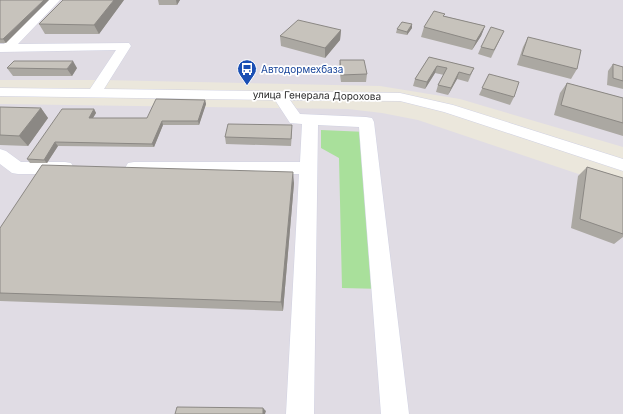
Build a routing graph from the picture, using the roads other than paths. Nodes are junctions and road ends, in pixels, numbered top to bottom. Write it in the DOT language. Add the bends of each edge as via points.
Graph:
graph roads {
  1 [pos="55,0"];
  2 [pos="3,48"];
  3 [pos="0,92"];
  4 [pos="94,93"];
  5 [pos="279,95"];
  6 [pos="310,120"];
  7 [pos="0,156"];
  8 [pos="623,165"];
  9 [pos="80,168"];
  10 [pos="119,168"];
  11 [pos="308,168"];
  12 [pos="300,414"];
  13 [pos="395,414"];
  1 -- 2 [label="street"];
  2 -- 4 [label="street" via="124,46"];
  3 -- 4 [label="street, улица Генерала Дорохова"];
  4 -- 5 [label="street, улица Генерала Дорохова"];
  5 -- 6 [label="street" via="295,119"];
  5 -- 8 [label="street, улица Генерала Дорохова" via="379,95 423,101"];
  6 -- 11 [label="street"];
  6 -- 13 [label="street" via="366,122"];
  7 -- 9 [label="street" via="18,168 36,175"];
  10 -- 11 [label="street"];
  11 -- 12 [label="street"];
}
